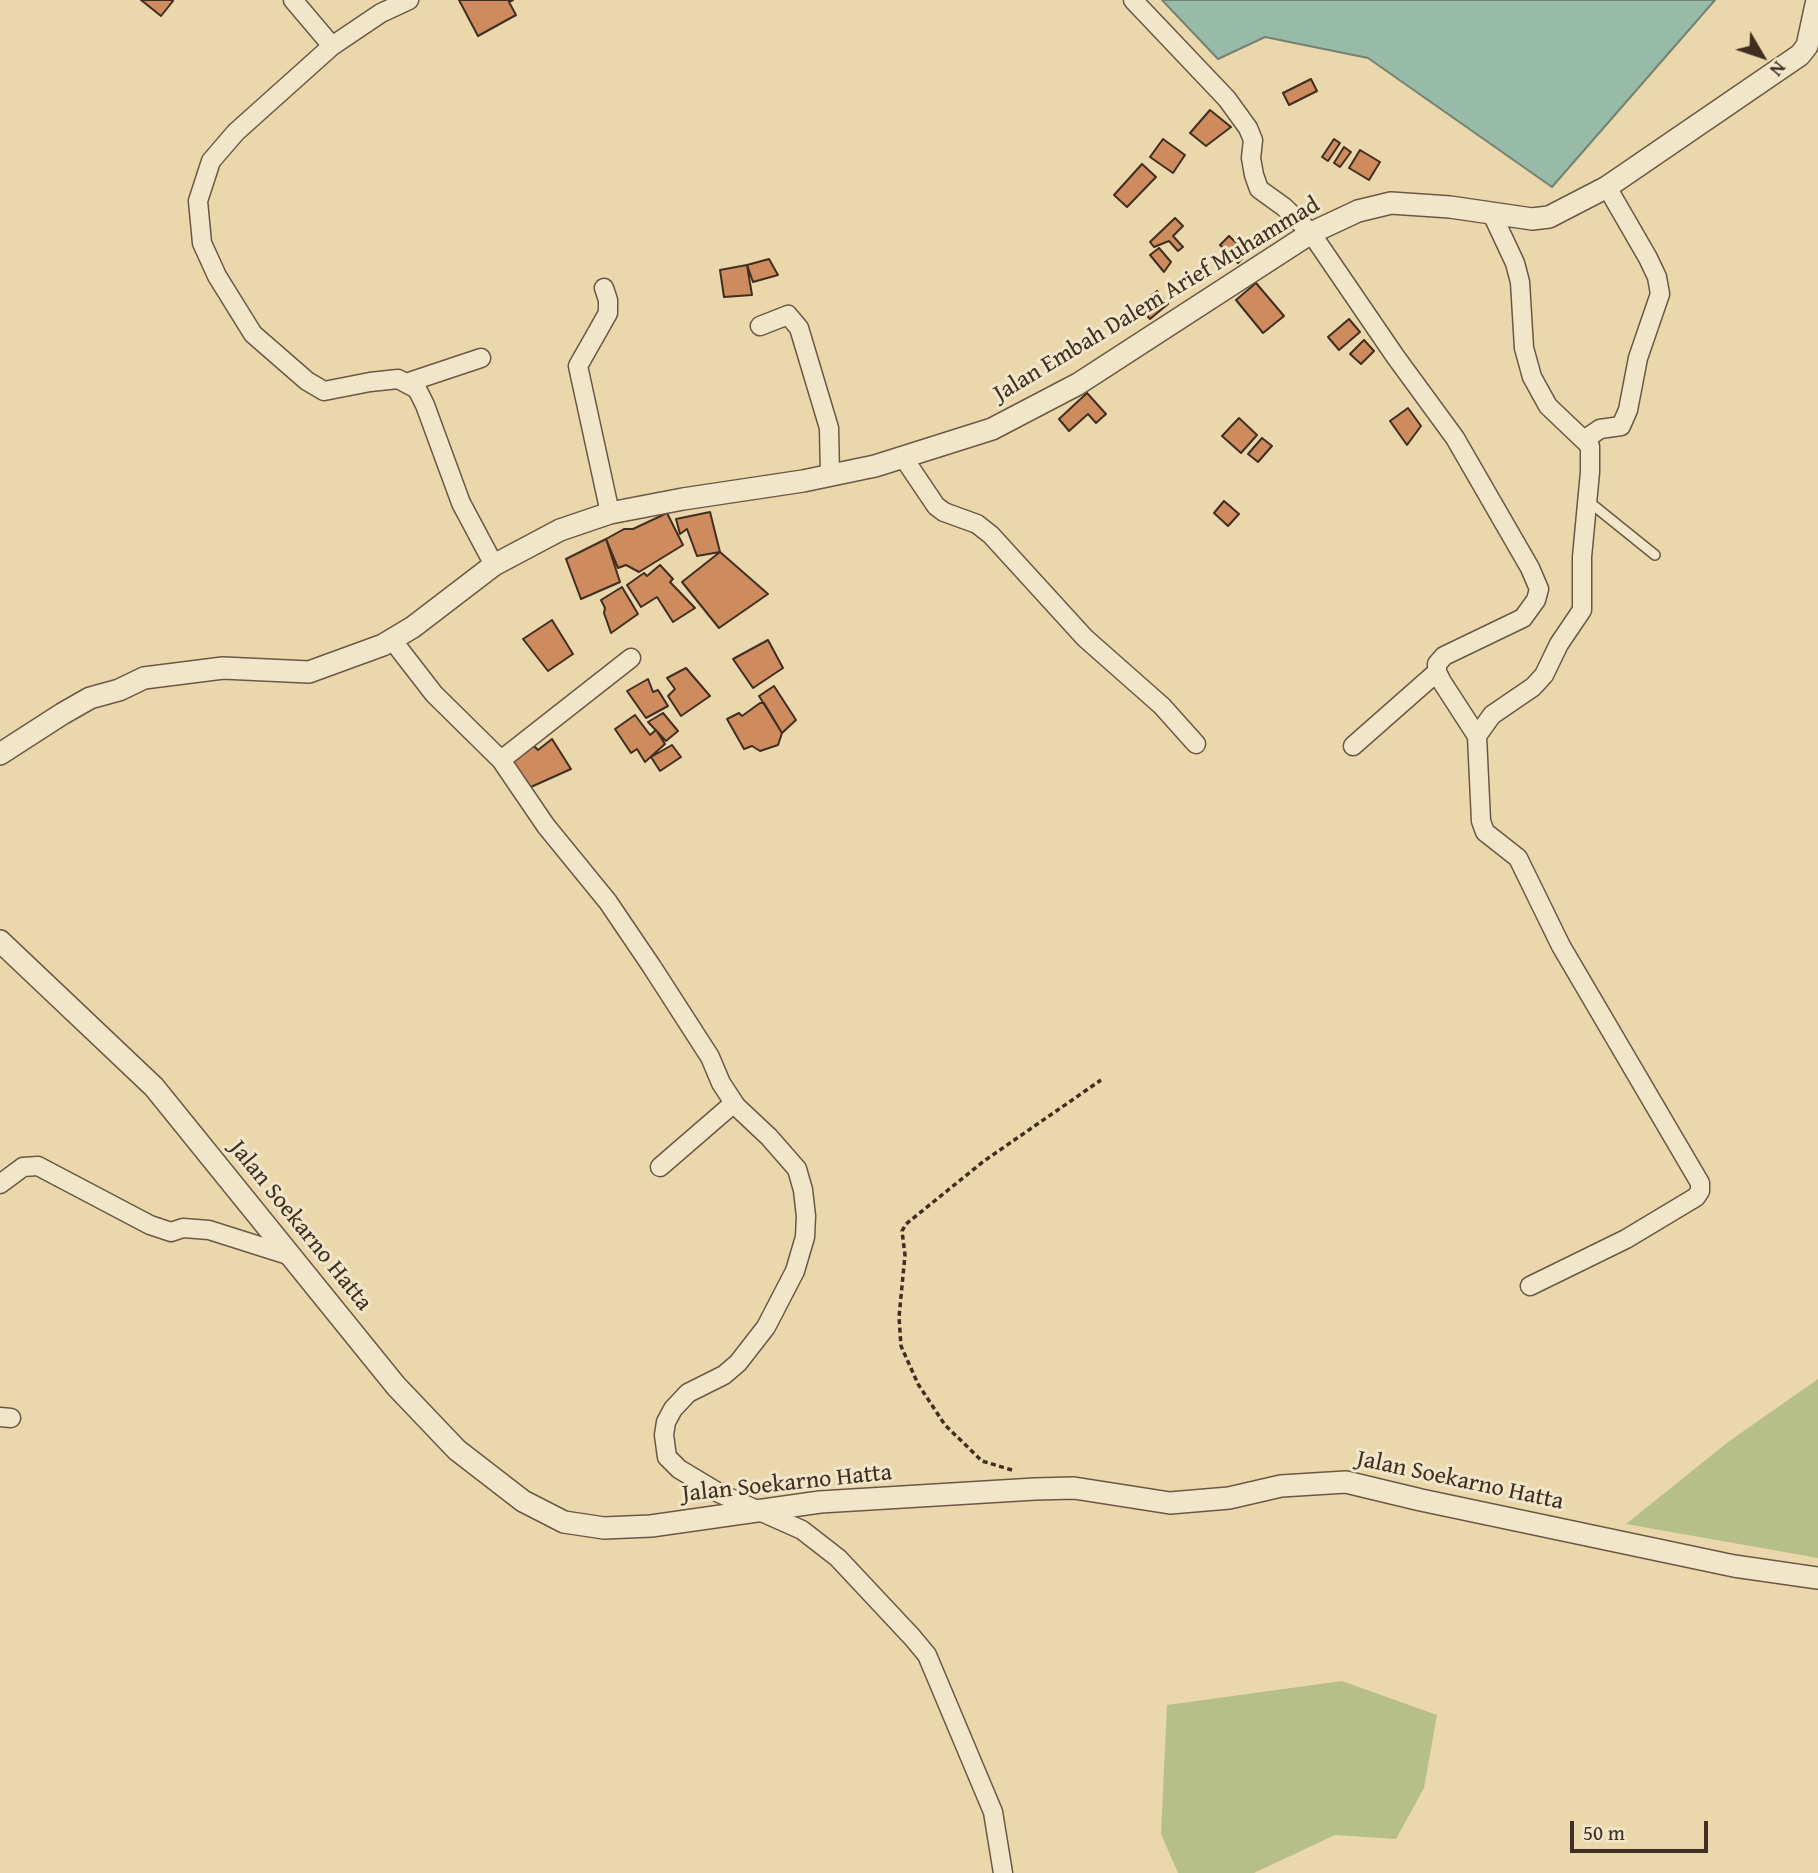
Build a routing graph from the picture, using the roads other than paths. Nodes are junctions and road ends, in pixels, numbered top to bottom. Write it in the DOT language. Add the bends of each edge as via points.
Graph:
graph roads {
  1 [pos="293,0"];
  2 [pos="410,0"];
  3 [pos="1133,0"];
  4 [pos="1817,0"];
  5 [pos="332,46"];
  6 [pos="1607,187"];
  7 [pos="1492,214"];
  8 [pos="1311,233"];
  9 [pos="604,288"];
  10 [pos="760,326"];
  11 [pos="481,358"];
  12 [pos="406,383"];
  13 [pos="1584,440"];
  14 [pos="904,457"];
  15 [pos="830,475"];
  16 [pos="1588,501"];
  17 [pos="610,513"];
  18 [pos="1654,555"];
  19 [pos="494,565"];
  20 [pos="393,641"];
  21 [pos="631,658"];
  22 [pos="1437,672"];
  23 [pos="1477,736"];
  24 [pos="1196,744"];
  25 [pos="1353,746"];
  26 [pos="0,754"];
  27 [pos="501,760"];
  28 [pos="0,941"];
  29 [pos="734,1103"];
  30 [pos="660,1167"];
  31 [pos="0,1184"];
  32 [pos="291,1256"];
  33 [pos="1530,1286"];
  34 [pos="762,1510"];
  35 [pos="1818,1578"];
  36 [pos="1003,1873"];
  1 -- 5 [label="street"];
  2 -- 5 [label="street" via="381,13"];
  3 -- 8 [label="street" via="1227,99 1248,128 1259,189"];
  4 -- 6 [label="street, Jalan Embah Dalem Arief Muhammad" via="1807,46 1800,55"];
  5 -- 12 [label="street" via="236,132 211,161 198,201 202,243 253,334 307,381 324,391 398,379"];
  6 -- 7 [label="street, Jalan Embah Dalem Arief Muhammad" via="1549,217"];
  6 -- 13 [label="street" via="1648,258 1660,294 1621,426 1600,429"];
  7 -- 8 [label="street, Jalan Embah Dalem Arief Muhammad" via="1391,204 1359,211"];
  7 -- 13 [label="street" via="1520,282 1524,348 1532,377 1548,406"];
  8 -- 14 [label="street, Jalan Embah Dalem Arief Muhammad" via="1089,377 1020,416"];
  8 -- 22 [label="street" via="1455,438 1539,589 1523,618 1444,656"];
  9 -- 17 [label="street" via="608,313 578,366"];
  10 -- 15 [label="street" via="788,315 799,328 829,428"];
  11 -- 12 [label="street"];
  12 -- 19 [label="street" via="417,389 425,405 461,503"];
  13 -- 16 [label="street" via="1590,446"];
  14 -- 15 [label="street, Jalan Embah Dalem Arief Muhammad"];
  14 -- 24 [label="street" via="936,506 991,535 1085,638 1162,706"];
  15 -- 17 [label="street, Jalan Embah Dalem Arief Muhammad"];
  16 -- 18 [label="lane"];
  16 -- 23 [label="street" via="1581,557 1582,610 1544,674 1492,715"];
  17 -- 19 [label="street, Jalan Embah Dalem Arief Muhammad" via="560,530"];
  19 -- 20 [label="street, Jalan Embah Dalem Arief Muhammad"];
  20 -- 26 [label="street, Jalan Embah Dalem Arief Muhammad" via="309,672 223,668 144,678 90,698"];
  20 -- 27 [label="street" via="435,694"];
  21 -- 27 [label="street"];
  22 -- 23 [label="street"];
  22 -- 25 [label="street"];
  23 -- 33 [label="street" via="1485,832 1518,858 1561,946 1700,1183 1696,1196 1661,1218"];
  27 -- 29 [label="street" via="546,826 608,902 710,1057"];
  28 -- 32 [label="street, Jalan Soekarno Hatta" via="154,1087"];
  29 -- 30 [label="street"];
  29 -- 34 [label="street" via="797,1169 803,1190 805,1237 795,1271 752,1348 724,1375 688,1393 673,1409 664,1435 667,1457 679,1469 735,1502"];
  31 -- 32 [label="street" via="23,1167 38,1166 150,1225 171,1232 209,1230"];
  32 -- 34 [label="street, Jalan Soekarno Hatta" via="396,1386 457,1450 523,1501 564,1522 604,1528"];
  34 -- 35 [label="street, Jalan Soekarno Hatta" via="820,1502 1074,1488 1170,1503 1229,1498 1282,1486 1346,1482 1734,1566"];
  34 -- 36 [label="street" via="802,1530 838,1558 927,1655 993,1812"];
}
